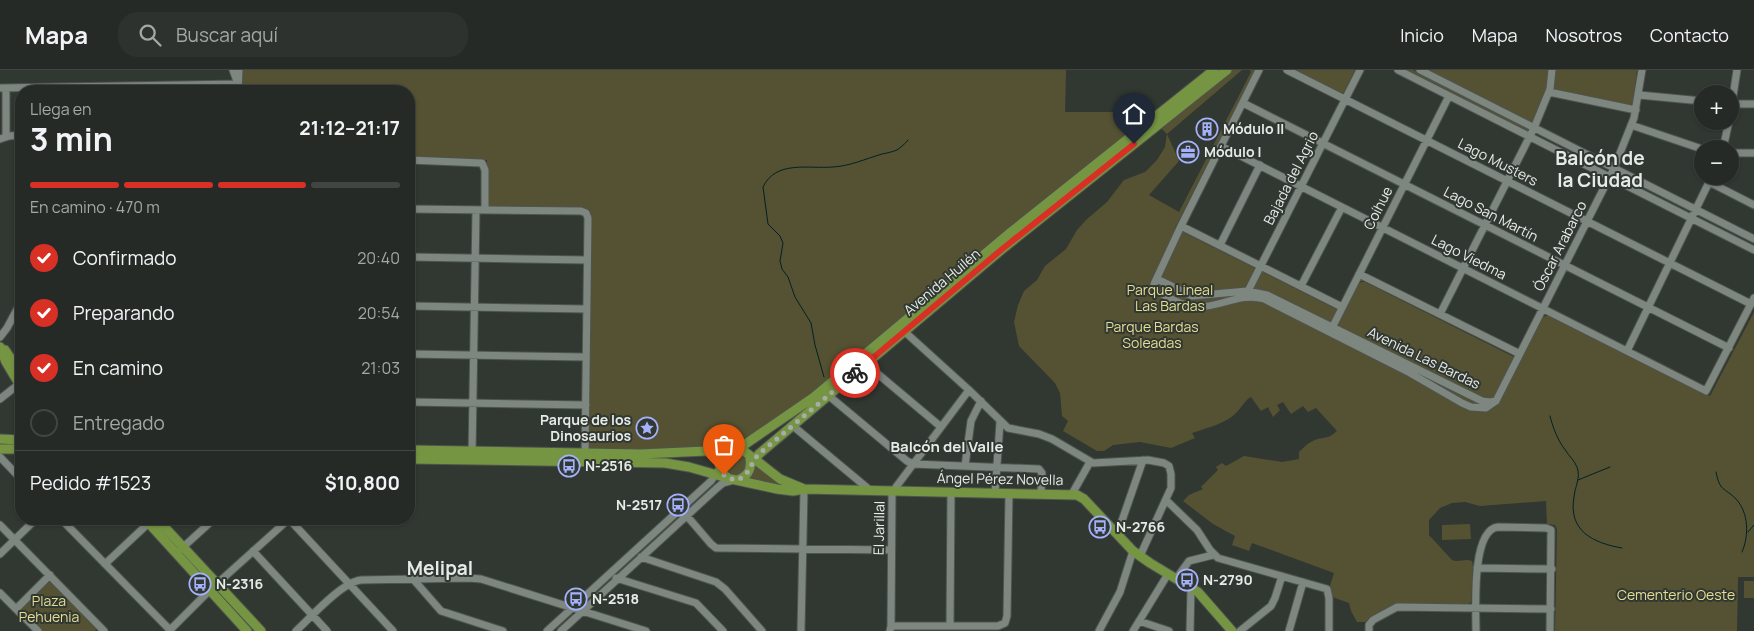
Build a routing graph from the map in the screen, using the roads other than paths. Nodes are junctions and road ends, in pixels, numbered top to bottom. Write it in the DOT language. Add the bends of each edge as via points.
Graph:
graph roads {
  1 [pos="233,70"];
  2 [pos="239,70"];
  3 [pos="1227,70"];
  4 [pos="1260,70"];
  5 [pos="1287,70"];
  6 [pos="1360,70"];
  7 [pos="1398,70"];
  8 [pos="1420,70"];
  9 [pos="1552,70"];
  10 [pos="1642,70"];
  11 [pos="1737,70"];
  12 [pos="1211,71"];
  13 [pos="237,85"];
  14 [pos="238,85"];
  15 [pos="1734,85"];
  16 [pos="3,88"];
  17 [pos="1549,92"];
  18 [pos="1639,95"];
  19 [pos="1449,96"];
  20 [pos="1345,99"];
  21 [pos="1694,101"];
  22 [pos="1243,103"];
  23 [pos="1739,104"];
  24 [pos="1754,104"];
  25 [pos="1636,110"];
  26 [pos="1631,125"];
  27 [pos="1534,128"];
  28 [pos="1529,136"];
  29 [pos="3,138"];
  30 [pos="1426,140"];
  31 [pos="1323,143"];
  32 [pos="1221,146"];
  33 [pos="1694,146"];
  34 [pos="1739,153"];
  35 [pos="1754,153"];
  36 [pos="415,160"];
  37 [pos="1260,165"];
  38 [pos="1614,168"];
  39 [pos="1609,177"];
  40 [pos="1507,181"];
  41 [pos="1404,184"];
  42 [pos="1708,185"];
  43 [pos="1721,185"];
  44 [pos="1301,186"];
  45 [pos="1754,205"];
  46 [pos="1342,207"];
  47 [pos="415,209"];
  48 [pos="476,210"];
  49 [pos="485,210"];
  50 [pos="1696,210"];
  51 [pos="1692,219"];
  52 [pos="1587,221"];
  53 [pos="1485,225"];
  54 [pos="1181,226"];
  55 [pos="1382,227"];
  56 [pos="1754,240"];
  57 [pos="1220,245"];
  58 [pos="1754,250"];
  59 [pos="415,257"];
  60 [pos="476,258"];
  61 [pos="587,260"];
  62 [pos="1670,263"];
  63 [pos="1565,265"];
  64 [pos="1260,266"];
  65 [pos="1463,268"];
  66 [pos="1359,274"];
  67 [pos="1157,279"];
  68 [pos="1301,286"];
  69 [pos="1246,294"];
  70 [pos="1753,301"];
  71 [pos="415,306"];
  72 [pos="475,307"];
  73 [pos="1342,307"];
  74 [pos="1648,307"];
  75 [pos="1543,308"];
  76 [pos="587,309"];
  77 [pos="15,313"];
  78 [pos="1440,314"];
  79 [pos="1331,329"];
  80 [pos="905,332"];
  81 [pos="0,337"];
  82 [pos="0,343"];
  83 [pos="0,347"];
  84 [pos="1728,348"];
  85 [pos="1627,351"];
  86 [pos="415,354"];
  87 [pos="1520,354"];
  88 [pos="474,356"];
  89 [pos="586,357"];
  90 [pos="866,364"];
  91 [pos="15,370"];
  92 [pos="15,373"];
  93 [pos="15,386"];
  94 [pos="969,390"];
  95 [pos="829,396"];
  96 [pos="0,399"];
  97 [pos="981,401"];
  98 [pos="1496,401"];
  99 [pos="415,402"];
  100 [pos="473,403"];
  101 [pos="586,405"];
  102 [pos="1000,422"];
  103 [pos="793,426"];
  104 [pos="942,427"];
  105 [pos="0,439"];
  106 [pos="15,440"];
  107 [pos="0,449"];
  108 [pos="15,450"];
  109 [pos="415,450"];
  110 [pos="731,450"];
  111 [pos="472,455"];
  112 [pos="0,457"];
  113 [pos="585,458"];
  114 [pos="415,459"];
  115 [pos="751,460"];
  116 [pos="1143,460"];
  117 [pos="1090,462"];
  118 [pos="913,464"];
  119 [pos="965,466"];
  120 [pos="997,467"];
  121 [pos="718,471"];
  122 [pos="15,472"];
  123 [pos="733,479"];
  124 [pos="804,489"];
  125 [pos="871,491"];
  126 [pos="894,491"];
  127 [pos="951,492"];
  128 [pos="995,493"];
  129 [pos="1009,493"];
  130 [pos="1041,494"];
  131 [pos="1072,494"];
  132 [pos="1166,500"];
  133 [pos="687,516"];
  134 [pos="0,525"];
  135 [pos="30,525"];
  136 [pos="67,525"];
  137 [pos="146,525"];
  138 [pos="156,525"];
  139 [pos="207,525"];
  140 [pos="282,525"];
  141 [pos="295,525"];
  142 [pos="1117,535"];
  143 [pos="14,540"];
  144 [pos="803,549"];
  145 [pos="180,550"];
  146 [pos="891,550"];
  147 [pos="253,551"];
  148 [pos="0,554"];
  149 [pos="1137,554"];
  150 [pos="1213,554"];
  151 [pos="642,557"];
  152 [pos="105,564"];
  153 [pos="1477,568"];
  154 [pos="1552,569"];
  155 [pos="610,574"];
  156 [pos="50,575"];
  157 [pos="1282,576"];
  158 [pos="1172,577"];
  159 [pos="618,578"];
  160 [pos="413,579"];
  161 [pos="1303,582"];
  162 [pos="349,584"];
  163 [pos="214,587"];
  164 [pos="1191,588"];
  165 [pos="0,593"];
  166 [pos="572,608"];
  167 [pos="1476,608"];
  168 [pos="1551,608"];
  169 [pos="16,609"];
  170 [pos="582,611"];
  171 [pos="312,616"];
  172 [pos="1139,621"];
  173 [pos="950,626"];
  174 [pos="890,628"];
  175 [pos="973,628"];
  176 [pos="1369,628"];
  177 [pos="101,630"];
  178 [pos="38,631"];
  179 [pos="170,631"];
  180 [pos="247,631"];
  181 [pos="261,631"];
  182 [pos="296,631"];
  183 [pos="327,631"];
  184 [pos="393,631"];
  185 [pos="503,631"];
  186 [pos="547,631"];
  187 [pos="561,631"];
  188 [pos="646,631"];
  189 [pos="723,631"];
  190 [pos="762,631"];
  191 [pos="801,631"];
  192 [pos="1099,631"];
  193 [pos="1133,631"];
  194 [pos="1170,631"];
  195 [pos="1190,631"];
  196 [pos="1232,631"];
  197 [pos="1240,631"];
  198 [pos="1289,631"];
  199 [pos="1328,631"];
  200 [pos="1476,631"];
  201 [pos="1550,631"];
  1 -- 13 [label="street"];
  2 -- 14 [label="street"];
  3 -- 80 [label="main road, Avenida Huilén" via="1012,241"];
  4 -- 22 [label="street"];
  5 -- 20 [label="street, Lago Musters"];
  6 -- 20 [label="street, Bajada del Agrio"];
  7 -- 19 [label="street"];
  8 -- 27 [label="street"];
  9 -- 17 [label="street"];
  10 -- 18 [label="street, Óscar Arabarco"];
  11 -- 15 [label="street"];
  12 -- 110 [label="main road, Avenida Huilén" via="814,397 749,442"];
  16 -- 29 [label="street"];
  17 -- 25 [label="street"];
  17 -- 27 [label="street"];
  18 -- 21 [label="street"];
  18 -- 25 [label="street, Óscar Arabarco"];
  19 -- 28 [label="street"];
  19 -- 30 [label="street, Coíhue"];
  20 -- 30 [label="street, Lago Musters"];
  20 -- 31 [label="street, Bajada del Agrio"];
  22 -- 31 [label="street, Lago San Martín"];
  22 -- 32 [label="street"];
  23 -- 24 [label="street"];
  25 -- 26 [label="street, Óscar Arabarco"];
  26 -- 33 [label="street"];
  26 -- 38 [label="street, Óscar Arabarco"];
  27 -- 28 [label="street"];
  27 -- 38 [label="street"];
  28 -- 39 [label="street"];
  28 -- 40 [label="street"];
  30 -- 40 [label="street, Lago Musters"];
  30 -- 41 [label="street, Coíhue"];
  31 -- 41 [label="street, Lago San Martín"];
  31 -- 44 [label="street, Bajada del Agrio"];
  32 -- 37 [label="street, Lago Viedma"];
  32 -- 54 [label="street"];
  34 -- 35 [label="street"];
  36 -- 49 [label="street" via="484,164"];
  37 -- 44 [label="street, Lago Viedma"];
  37 -- 57 [label="street"];
  38 -- 39 [label="street, Óscar Arabarco"];
  38 -- 50 [label="street"];
  39 -- 51 [label="street"];
  39 -- 52 [label="street, Óscar Arabarco"];
  40 -- 52 [label="street, Lago Musters"];
  40 -- 53 [label="street"];
  41 -- 53 [label="street, Lago San Martín"];
  41 -- 55 [label="street, Coíhue"];
  42 -- 50 [label="street"];
  43 -- 45 [label="street"];
  44 -- 46 [label="street, Lago Viedma"];
  44 -- 64 [label="street, Bajada del Agrio"];
  46 -- 55 [label="street, Lago Viedma"];
  46 -- 68 [label="street"];
  47 -- 48 [label="street"];
  48 -- 49 [label="street"];
  48 -- 60 [label="street"];
  49 -- 61 [label="street" via="586,213"];
  50 -- 51 [label="street"];
  50 -- 56 [label="street"];
  51 -- 58 [label="street"];
  51 -- 62 [label="street"];
  52 -- 62 [label="street, Lago Musters"];
  52 -- 63 [label="street, Óscar Arabarco"];
  53 -- 63 [label="street, Lago San Martín"];
  53 -- 65 [label="street"];
  54 -- 57 [label="street"];
  54 -- 67 [label="street"];
  55 -- 65 [label="street, Lago Viedma"];
  55 -- 66 [label="street, Coíhue"];
  57 -- 64 [label="street"];
  59 -- 60 [label="street"];
  60 -- 61 [label="street"];
  60 -- 72 [label="street"];
  61 -- 76 [label="street"];
  62 -- 70 [label="street, Lago Musters"];
  62 -- 74 [label="street"];
  63 -- 74 [label="street, Lago San Martín"];
  63 -- 75 [label="street, Óscar Arabarco"];
  64 -- 68 [label="street"];
  64 -- 69 [label="street, Bajada del Agrio"];
  65 -- 75 [label="street, Lago Viedma"];
  65 -- 78 [label="street"];
  66 -- 73 [label="street, Coíhue"];
  66 -- 78 [label="street"];
  67 -- 69 [label="street, Avenida Las Bardas" via="1192,296"];
  67 -- 69 [label="street, Avenida Las Bardas" via="1156,291 1196,307"];
  68 -- 73 [label="street"];
  69 -- 79 [label="street, Avenida Las Bardas" via="1267,295"];
  70 -- 84 [label="street"];
  71 -- 72 [label="street"];
  72 -- 76 [label="street"];
  72 -- 88 [label="street"];
  73 -- 79 [label="street, Coíhue"];
  74 -- 84 [label="street, Lago San Martín"];
  74 -- 85 [label="street"];
  75 -- 85 [label="street, Lago Viedma"];
  75 -- 87 [label="street, Óscar Arabarco"];
  76 -- 89 [label="street"];
  77 -- 81 [label="street"];
  78 -- 87 [label="street"];
  79 -- 98 [label="street, Avenida Las Bardas" via="1482,401"];
  79 -- 98 [label="street, Avenida Las Bardas" via="1471,407 1486,408"];
  80 -- 90 [label="main road, Avenida Huilén"];
  80 -- 94 [label="street"];
  82 -- 91 [label="main road"];
  83 -- 92 [label="main road"];
  84 -- 85 [label="street, Lago Viedma" via="1706,391"];
  86 -- 88 [label="street"];
  87 -- 98 [label="street, Óscar Arabarco"];
  88 -- 89 [label="street"];
  88 -- 100 [label="street"];
  89 -- 101 [label="street"];
  90 -- 95 [label="main road, Avenida Huilén"];
  90 -- 104 [label="street"];
  93 -- 96 [label="street"];
  94 -- 97 [label="street"];
  94 -- 104 [label="street, El Jarillal"];
  95 -- 103 [label="main road, Avenida Huilén"];
  95 -- 118 [label="street"];
  97 -- 102 [label="street"];
  97 -- 119 [label="street" via="971,422"];
  99 -- 100 [label="street"];
  100 -- 101 [label="street"];
  100 -- 111 [label="street"];
  101 -- 113 [label="street"];
  102 -- 117 [label="street" via="1008,428 1052,439"];
  102 -- 120 [label="street"];
  103 -- 115 [label="main road, Avenida Huilén"];
  103 -- 125 [label="street"];
  104 -- 118 [label="street, El Jarillal"];
  105 -- 106 [label="main road"];
  107 -- 108 [label="main road"];
  109 -- 111 [label="main road, Ángel Pérez Novella"];
  110 -- 113 [label="main road, Ángel Pérez Novella"];
  110 -- 115 [label="main road, Ángel Pérez Novella" via="744,451"];
  110 -- 121 [label="main road" via="721,459"];
  111 -- 113 [label="main road, Ángel Pérez Novella"];
  111 -- 114 [label="main road, Ángel Pérez Novella"];
  112 -- 122 [label="street"];
  113 -- 121 [label="main road, Ángel Pérez Novella" via="665,463"];
  115 -- 123 [label="main road" via="745,476"];
  115 -- 124 [label="main road, Ángel Pérez Novella" via="780,479"];
  116 -- 117 [label="street"];
  116 -- 132 [label="street" via="1169,466 1171,484"];
  116 -- 142 [label="street"];
  117 -- 131 [label="street"];
  118 -- 119 [label="street"];
  118 -- 126 [label="street, El Jarillal"];
  119 -- 120 [label="street"];
  120 -- 128 [label="street"];
  120 -- 130 [label="street" via="1042,471"];
  121 -- 123 [label="main road, Ángel Pérez Novella"];
  121 -- 155 [label="street"];
  123 -- 124 [label="main road, Ángel Pérez Novella" via="782,490"];
  123 -- 133 [label="street" via="720,486"];
  124 -- 125 [label="main road, Ángel Pérez Novella"];
  124 -- 144 [label="street"];
  125 -- 126 [label="main road, Ángel Pérez Novella"];
  126 -- 127 [label="main road, Ángel Pérez Novella"];
  126 -- 146 [label="street, El Jarillal"];
  127 -- 128 [label="main road, Ángel Pérez Novella"];
  127 -- 173 [label="street"];
  128 -- 129 [label="main road, Ángel Pérez Novella"];
  129 -- 130 [label="main road, Ángel Pérez Novella"];
  129 -- 175 [label="street" via="1007,616 1001,626"];
  130 -- 131 [label="main road, Ángel Pérez Novella"];
  131 -- 142 [label="main road, Ángel Pérez Novella" via="1084,499"];
  132 -- 149 [label="street"];
  132 -- 150 [label="street" via="1197,530"];
  133 -- 144 [label="street" via="716,548"];
  133 -- 151 [label="street"];
  134 -- 143 [label="street"];
  135 -- 143 [label="street"];
  136 -- 152 [label="street"];
  137 -- 152 [label="street"];
  138 -- 145 [label="main road"];
  139 -- 145 [label="street"];
  140 -- 147 [label="street"];
  141 -- 162 [label="street"];
  142 -- 149 [label="main road, Ángel Pérez Novella"];
  143 -- 148 [label="street"];
  143 -- 156 [label="street"];
  144 -- 146 [label="street"];
  144 -- 191 [label="street"];
  145 -- 163 [label="main road"];
  146 -- 174 [label="street, El Jarillal"];
  147 -- 163 [label="street"];
  147 -- 171 [label="street"];
  149 -- 158 [label="main road, Ángel Pérez Novella"];
  149 -- 192 [label="street"];
  150 -- 157 [label="street"];
  150 -- 158 [label="street" via="1189,561"];
  151 -- 159 [label="street"];
  151 -- 190 [label="street" via="716,582"];
  152 -- 179 [label="street"];
  153 -- 154 [label="street"];
  153 -- 154 [label="street" via="1486,535 1490,529 1498,527 1550,529"];
  153 -- 167 [label="street"];
  154 -- 168 [label="street"];
  155 -- 159 [label="street"];
  155 -- 166 [label="street"];
  156 -- 169 [label="street"];
  156 -- 177 [label="street"];
  157 -- 161 [label="street"];
  157 -- 197 [label="street" via="1271,606"];
  158 -- 164 [label="main road, Ángel Pérez Novella"];
  158 -- 172 [label="street"];
  159 -- 170 [label="street"];
  159 -- 189 [label="street" via="696,603"];
  160 -- 162 [label="street" via="361,580"];
  160 -- 166 [label="street" via="477,578"];
  160 -- 185 [label="street" via="441,611"];
  161 -- 198 [label="street"];
  161 -- 199 [label="street" via="1328,592"];
  162 -- 171 [label="street"];
  162 -- 184 [label="street"];
  163 -- 179 [label="street"];
  163 -- 180 [label="main road"];
  163 -- 181 [label="main road"];
  164 -- 195 [label="street"];
  164 -- 196 [label="main road, Ángel Pérez Novella"];
  165 -- 169 [label="street"];
  166 -- 170 [label="street"];
  166 -- 186 [label="street"];
  167 -- 168 [label="street"];
  167 -- 176 [label="street" via="1397,607 1373,620"];
  167 -- 200 [label="street"];
  168 -- 201 [label="street"];
  169 -- 178 [label="street"];
  170 -- 187 [label="street"];
  170 -- 188 [label="street"];
  171 -- 182 [label="street"];
  171 -- 183 [label="street"];
  172 -- 193 [label="street"];
  172 -- 194 [label="street"];
  173 -- 174 [label="street"];
  173 -- 175 [label="street"];
}
